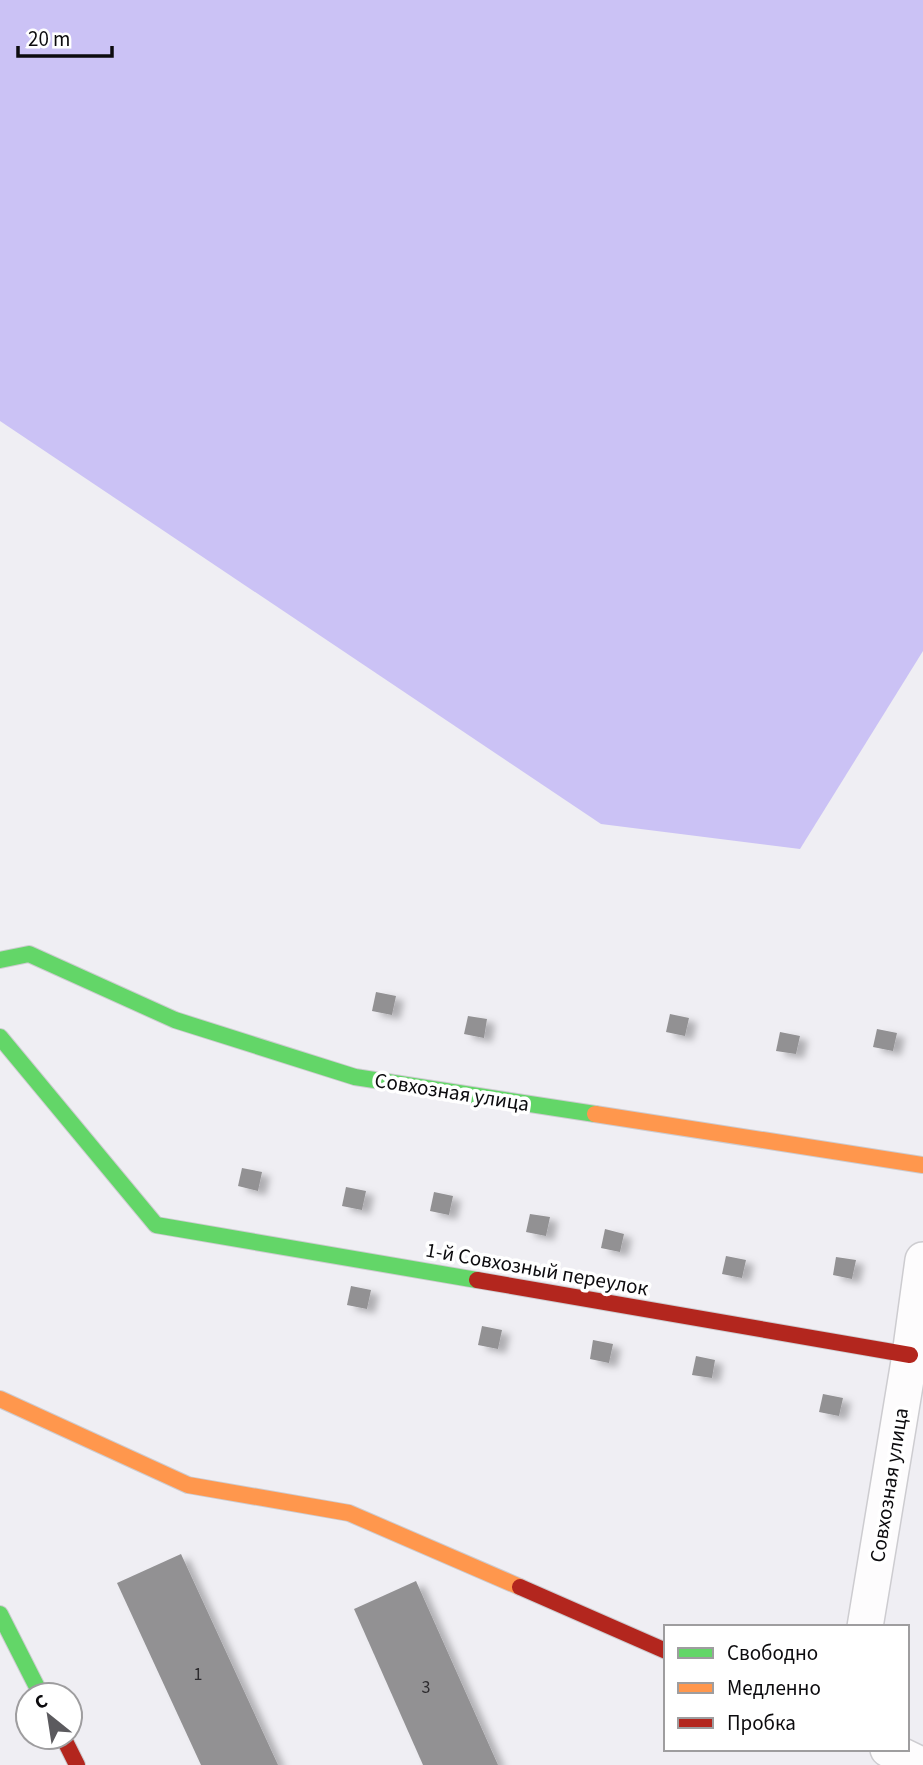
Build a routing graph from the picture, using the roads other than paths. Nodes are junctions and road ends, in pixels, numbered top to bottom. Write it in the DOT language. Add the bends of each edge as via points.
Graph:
graph roads {
  1 [pos="0,960"];
  2 [pos="0,1037"];
  3 [pos="923,1165"];
  4 [pos="923,1260"];
  5 [pos="911,1355"];
  6 [pos="0,1399"];
  7 [pos="0,1614"];
  8 [pos="865,1625"];
  9 [pos="664,1650"];
  10 [pos="34,1681"];
  11 [pos="892,1751"];
  12 [pos="921,1765"];
  1 -- 3 [label="street, Совхозная улица" via="29,954 175,1020 355,1077"];
  2 -- 5 [label="street, 1-й Совхозный переулок" via="156,1225"];
  4 -- 5 [label="street, Совхозная улица"];
  5 -- 8 [label="street, Совхозная улица"];
  6 -- 9 [label="street" via="188,1485 349,1513"];
  7 -- 10 [label="street"];
  11 -- 12 [label="street"];
}
